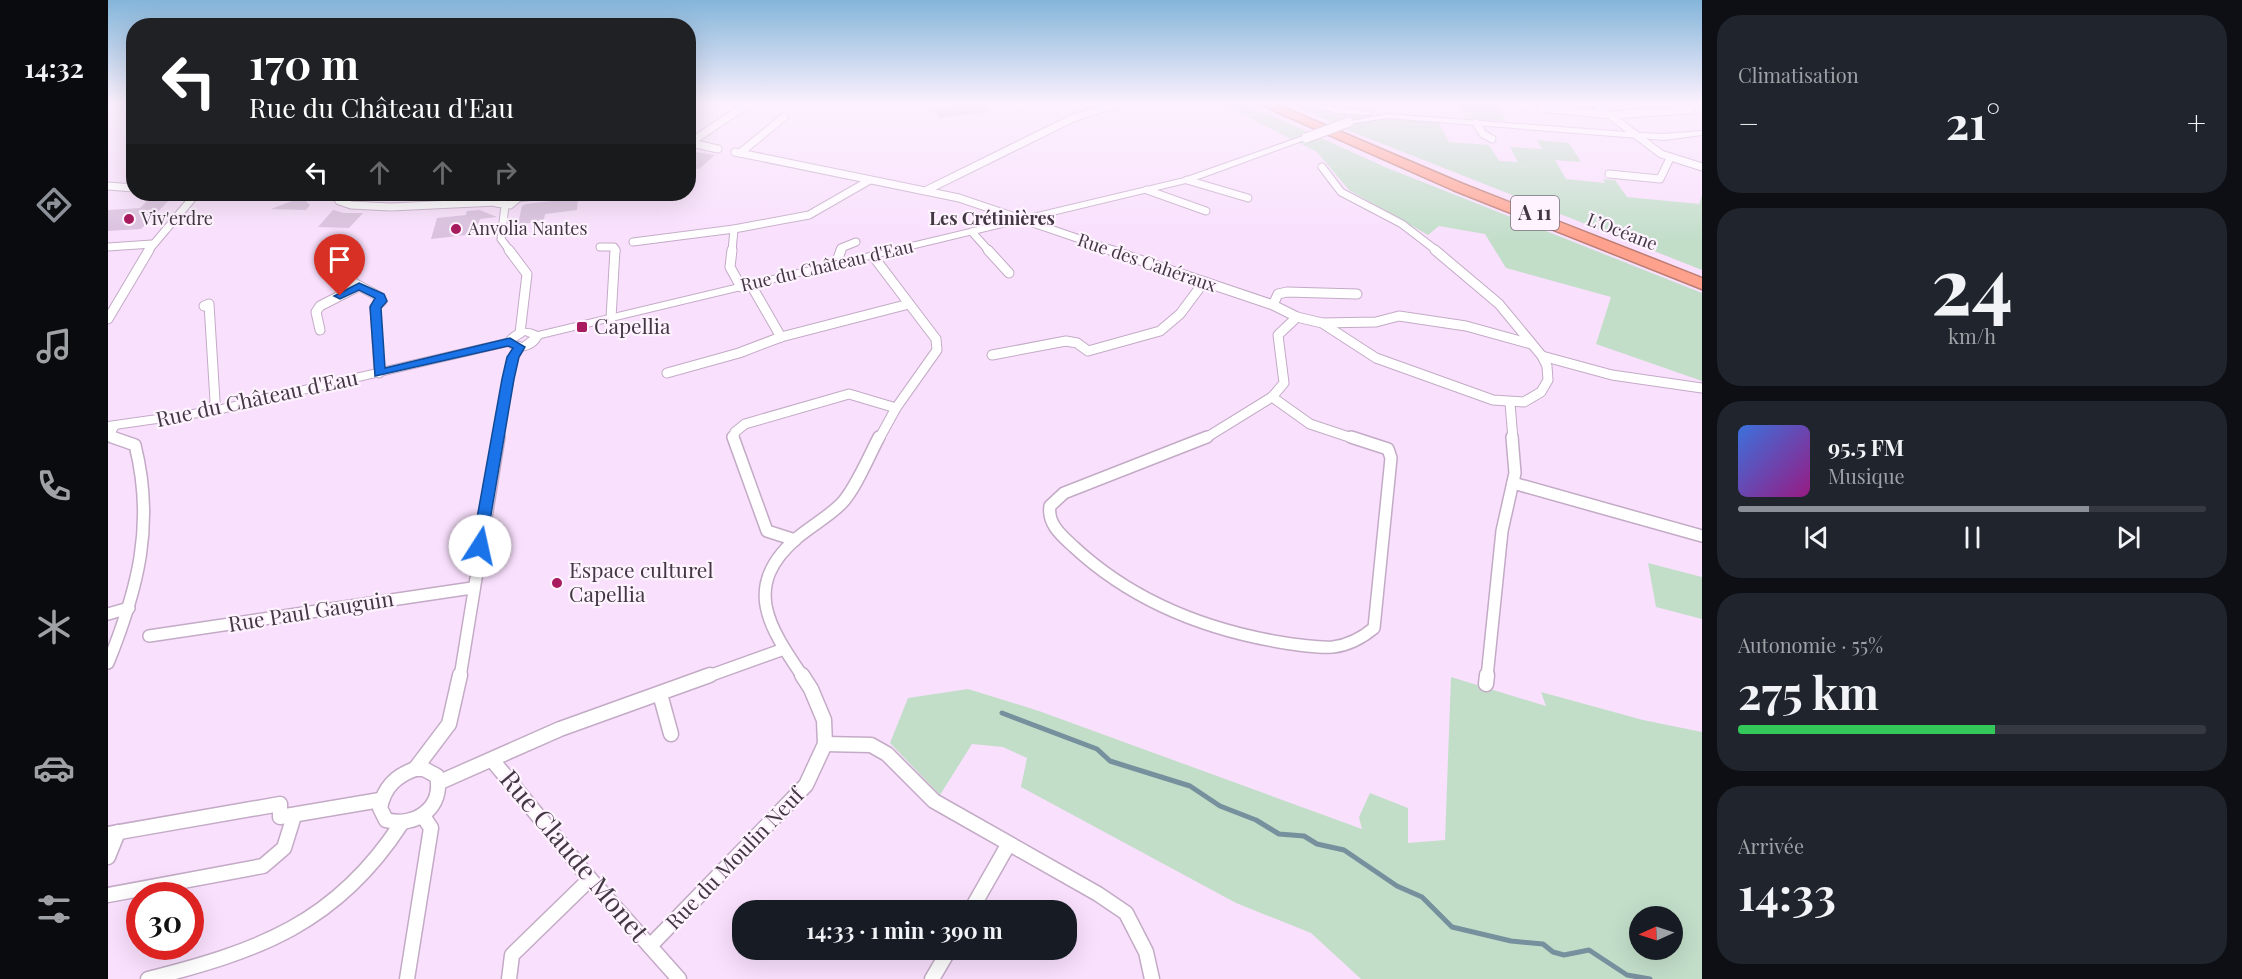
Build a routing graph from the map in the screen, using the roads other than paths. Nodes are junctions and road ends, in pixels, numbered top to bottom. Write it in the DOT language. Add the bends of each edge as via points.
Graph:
graph roads {
  1 [pos="741,149"];
  2 [pos="1011,149"];
  3 [pos="1276,149"];
  4 [pos="1368,149"];
  5 [pos="1381,149"];
  6 [pos="1653,149"];
  7 [pos="1670,158"];
  8 [pos="1322,167"];
  9 [pos="1702,167"];
  10 [pos="1609,174"];
  11 [pos="870,180"];
  12 [pos="1187,180"];
  13 [pos="108,186"];
  14 [pos="126,187"];
  15 [pos="927,190"];
  16 [pos="1147,190"];
  17 [pos="1248,198"];
  18 [pos="190,201"];
  19 [pos="339,201"];
  20 [pos="515,201"];
  21 [pos="496,202"];
  22 [pos="505,206"];
  23 [pos="1206,211"];
  24 [pos="1021,220"];
  25 [pos="734,229"];
  26 [pos="972,232"];
  27 [pos="633,242"];
  28 [pos="856,242"];
  29 [pos="152,244"];
  30 [pos="108,247"];
  31 [pos="600,247"];
  32 [pos="873,255"];
  33 [pos="836,264"];
  34 [pos="332,265"];
  35 [pos="1009,273"];
  36 [pos="1702,278"];
  37 [pos="1204,282"];
  38 [pos="1702,284"];
  39 [pos="359,286"];
  40 [pos="746,286"];
  41 [pos="1356,294"];
  42 [pos="909,304"];
  43 [pos="1272,305"];
  44 [pos="204,306"];
  45 [pos="1297,317"];
  46 [pos="611,318"];
  47 [pos="108,320"];
  48 [pos="1322,323"];
  49 [pos="320,330"];
  50 [pos="520,333"];
  51 [pos="536,336"];
  52 [pos="781,337"];
  53 [pos="515,344"];
  54 [pos="1531,344"];
  55 [pos="992,355"];
  56 [pos="1542,356"];
  57 [pos="380,373"];
  58 [pos="667,373"];
  59 [pos="1702,388"];
  60 [pos="1272,398"];
  61 [pos="1510,403"];
  62 [pos="896,408"];
  63 [pos="213,411"];
  64 [pos="111,426"];
  65 [pos="1513,483"];
  66 [pos="1702,536"];
  67 [pos="795,540"];
  68 [pos="472,588"];
  69 [pos="129,608"];
  70 [pos="108,614"];
  71 [pos="149,636"];
  72 [pos="784,649"];
  73 [pos="108,663"];
  74 [pos="1486,684"];
  75 [pos="660,694"];
  76 [pos="671,734"];
  77 [pos="825,744"];
  78 [pos="493,760"];
  79 [pos="416,769"];
  80 [pos="440,782"];
  81 [pos="380,800"];
  82 [pos="294,816"];
  83 [pos="423,816"];
  84 [pos="401,824"];
  85 [pos="113,833"];
  86 [pos="1008,845"];
  87 [pos="108,857"];
  88 [pos="590,879"];
  89 [pos="108,895"];
  90 [pos="977,900"];
  91 [pos="650,946"];
  92 [pos="943,960"];
  93 [pos="148,979"];
  94 [pos="407,979"];
  95 [pos="509,979"];
  96 [pos="679,979"];
  97 [pos="932,979"];
  98 [pos="1152,979"];
  1 -- 11 [label="street, Rue des Cahéraux" via="737,152"];
  2 -- 15 [label="street"];
  3 -- 12 [label="street, Rue du Château d'Eau, bridge"];
  4 -- 38 [label="highway, L’Océane / A 11"];
  5 -- 36 [label="highway, L’Océane / A 11"];
  6 -- 7 [label="street"];
  7 -- 9 [label="street"];
  7 -- 10 [label="street" via="1660,180"];
  8 -- 54 [label="street" via="1341,192 1402,224 1463,271 1498,304"];
  11 -- 15 [label="street, Rue des Cahéraux"];
  11 -- 25 [label="street" via="816,212"];
  12 -- 16 [label="street, Rue du Château d'Eau"];
  12 -- 17 [label="street"];
  13 -- 14 [label="street"];
  15 -- 24 [label="street, Rue des Cahéraux"];
  16 -- 23 [label="street"];
  16 -- 24 [label="street, Rue du Château d'Eau"];
  18 -- 29 [label="street"];
  19 -- 21 [label="street" via="356,206"];
  20 -- 22 [label="street"];
  21 -- 22 [label="street"];
  22 -- 50 [label="street" via="501,239 528,274"];
  24 -- 26 [label="street, Rue du Château d'Eau"];
  24 -- 37 [label="street, Rue des Cahéraux"];
  25 -- 27 [label="street"];
  25 -- 40 [label="street" via="730,267"];
  26 -- 32 [label="street, Rue du Château d'Eau"];
  26 -- 35 [label="street"];
  28 -- 33 [label="street" via="841,248"];
  29 -- 30 [label="street"];
  29 -- 47 [label="street"];
  31 -- 46 [label="street" via="615,247 616,252"];
  32 -- 33 [label="street, Rue du Château d'Eau"];
  32 -- 42 [label="street"];
  33 -- 40 [label="street, Rue du Château d'Eau"];
  34 -- 39 [label="street" via="335,273"];
  37 -- 43 [label="street, Rue des Cahéraux"];
  37 -- 55 [label="street" via="1180,314 1160,331 1088,351 1066,341"];
  39 -- 49 [label="street" via="320,306 316,312"];
  39 -- 57 [label="street" via="382,301 375,307"];
  40 -- 46 [label="street, Rue du Château d'Eau"];
  40 -- 52 [label="street"];
  41 -- 43 [label="street" via="1287,292 1278,294"];
  42 -- 52 [label="street"];
  42 -- 62 [label="street" via="938,345"];
  43 -- 45 [label="street, Rue des Cahéraux"];
  44 -- 63 [label="street" via="209,304"];
  45 -- 48 [label="street, Rue des Cahéraux"];
  45 -- 60 [label="street" via="1278,336 1284,383"];
  46 -- 51 [label="street, Rue du Château d'Eau"];
  48 -- 54 [label="street" via="1376,322 1399,316 1466,326"];
  48 -- 61 [label="street, Rue des Cahéraux" via="1376,358"];
  50 -- 51 [label="street"];
  50 -- 53 [label="street"];
  51 -- 53 [label="street" via="532,343"];
  52 -- 58 [label="street"];
  53 -- 57 [label="street, Rue du Château d'Eau"];
  53 -- 68 [label="street"];
  54 -- 56 [label="street"];
  56 -- 59 [label="street" via="1612,375"];
  56 -- 61 [label="street" via="1548,380 1541,392 1524,402"];
  57 -- 63 [label="street, Rue du Château d'Eau"];
  60 -- 60 [label="street" via="1200,441 1064,493 1053,500 1048,511 1050,519 1067,541 1101,570 1188,617 1240,636 1305,646 1343,647 1363,639 1374,628 1391,458 1388,450 1311,424"];
  61 -- 65 [label="street"];
  62 -- 67 [label="street" via="842,503"];
  62 -- 67 [label="street" via="849,394 745,424 735,432 732,440 767,531"];
  63 -- 64 [label="street, Rue du Château d'Eau"];
  64 -- 69 [label="street" via="112,437 135,445 141,463 145,542"];
  65 -- 66 [label="street"];
  65 -- 74 [label="street" via="1502,531"];
  67 -- 72 [label="street" via="764,585 765,610"];
  68 -- 71 [label="street, Rue Paul Gauguin"];
  68 -- 79 [label="street" via="455,705 449,724"];
  69 -- 70 [label="street"];
  69 -- 73 [label="street"];
  72 -- 75 [label="street"];
  72 -- 77 [label="street" via="811,689 824,720"];
  75 -- 76 [label="street"];
  75 -- 78 [label="street" via="560,729"];
  77 -- 86 [label="street" via="871,745 887,754 934,801"];
  77 -- 91 [label="street, Rue du Moulin Neuf" via="806,785"];
  78 -- 80 [label="street"];
  78 -- 88 [label="street, Rue Claude Monet"];
  79 -- 80 [label="street" via="432,771"];
  79 -- 81 [label="street" via="398,777"];
  80 -- 83 [label="street" via="437,800"];
  81 -- 82 [label="street"];
  81 -- 84 [label="street" via="386,820"];
  82 -- 85 [label="street" via="280,817 280,804"];
  82 -- 89 [label="street" via="284,848 263,866"];
  83 -- 84 [label="street"];
  83 -- 94 [label="street" via="431,828"];
  84 -- 93 [label="street" via="368,871 304,922 239,954"];
  85 -- 87 [label="street"];
  86 -- 90 [label="street"];
  86 -- 98 [label="street" via="1126,912 1146,952"];
  88 -- 91 [label="street, Rue Claude Monet"];
  88 -- 95 [label="street" via="512,955"];
  91 -- 96 [label="street, Rue Claude Monet"];
  92 -- 97 [label="street"];
}
